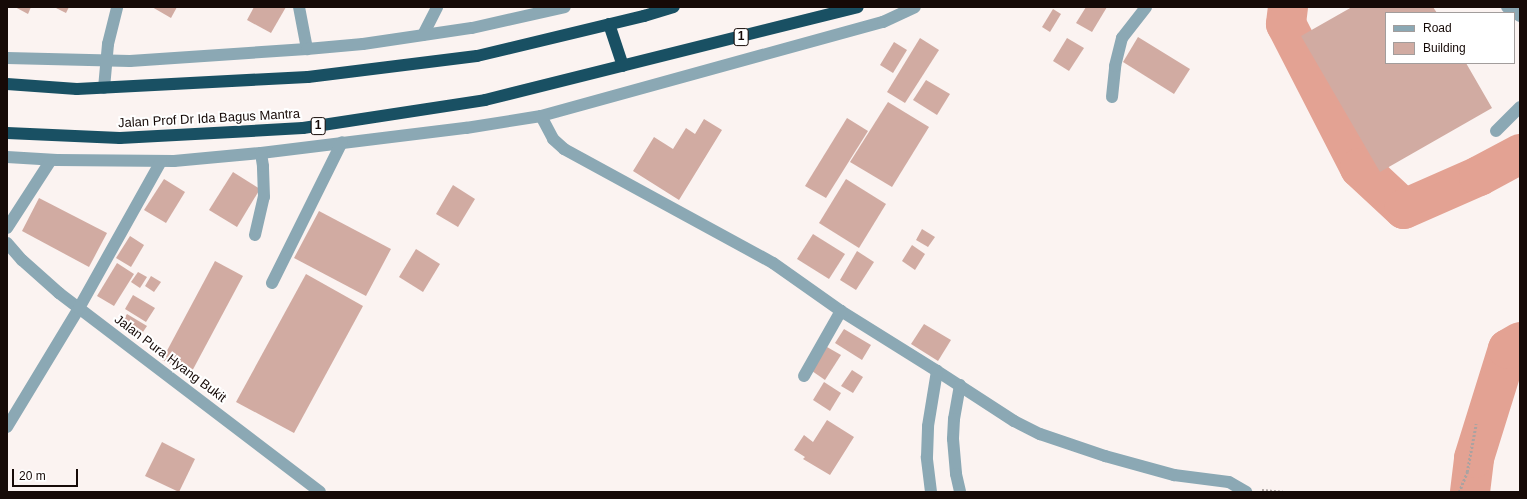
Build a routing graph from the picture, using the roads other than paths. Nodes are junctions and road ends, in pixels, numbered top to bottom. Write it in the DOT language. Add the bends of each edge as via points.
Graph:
graph roads {
  1 [pos="117,7"];
  2 [pos="299,7"];
  3 [pos="436,7"];
  4 [pos="565,7"];
  5 [pos="674,7"];
  6 [pos="858,7"];
  7 [pos="915,7"];
  8 [pos="1146,7"];
  9 [pos="609,24"];
  10 [pos="423,35"];
  11 [pos="307,49"];
  12 [pos="7,58"];
  13 [pos="106,60"];
  14 [pos="623,66"];
  15 [pos="7,84"];
  16 [pos="104,88"];
  17 [pos="1112,97"];
  18 [pos="1520,107"];
  19 [pos="541,116"];
  20 [pos="1496,131"];
  21 [pos="7,133"];
  22 [pos="342,142"];
  23 [pos="261,153"];
  24 [pos="7,157"];
  25 [pos="51,160"];
  26 [pos="161,161"];
  27 [pos="7,228"];
  28 [pos="255,235"];
  29 [pos="7,243"];
  30 [pos="272,283"];
  31 [pos="79,308"];
  32 [pos="841,311"];
  33 [pos="937,371"];
  34 [pos="804,376"];
  35 [pos="960,385"];
  36 [pos="7,427"];
  37 [pos="320,492"];
  38 [pos="931,492"];
  39 [pos="960,492"];
  40 [pos="1246,492"];
  1 -- 13 [label="street"];
  2 -- 11 [label="street"];
  3 -- 10 [label="street"];
  4 -- 10 [label="street" via="472,28"];
  5 -- 9 [label="highway"];
  6 -- 14 [label="highway, 1"];
  7 -- 19 [label="street" via="883,22"];
  8 -- 17 [label="street" via="1122,38 1115,66"];
  9 -- 14 [label="highway"];
  9 -- 16 [label="highway" via="477,56 308,77"];
  10 -- 11 [label="street"];
  11 -- 13 [label="street"];
  12 -- 13 [label="street"];
  13 -- 16 [label="street"];
  14 -- 21 [label="highway, Jalan Prof Dr Ida Bagus Mantra / 1" via="485,100 303,128 120,138"];
  15 -- 16 [label="highway" via="77,89"];
  18 -- 20 [label="street"];
  19 -- 22 [label="street" via="466,128"];
  19 -- 32 [label="street" via="553,139 564,149 760,256"];
  22 -- 23 [label="street"];
  22 -- 30 [label="street"];
  23 -- 26 [label="street"];
  23 -- 28 [label="street" via="264,197"];
  24 -- 25 [label="street"];
  25 -- 26 [label="street"];
  25 -- 27 [label="street"];
  26 -- 31 [label="street"];
  29 -- 31 [label="street, Jalan Pura Hyang Bukit" via="48,284"];
  31 -- 36 [label="street"];
  31 -- 37 [label="street, Jalan Pura Hyang Bukit"];
  32 -- 33 [label="street"];
  32 -- 34 [label="street"];
  33 -- 35 [label="street"];
  33 -- 38 [label="street" via="928,426 927,457"];
  35 -- 39 [label="street" via="953,439"];
  35 -- 40 [label="street" via="1014,422 1040,434 1174,475 1229,482"];
}
